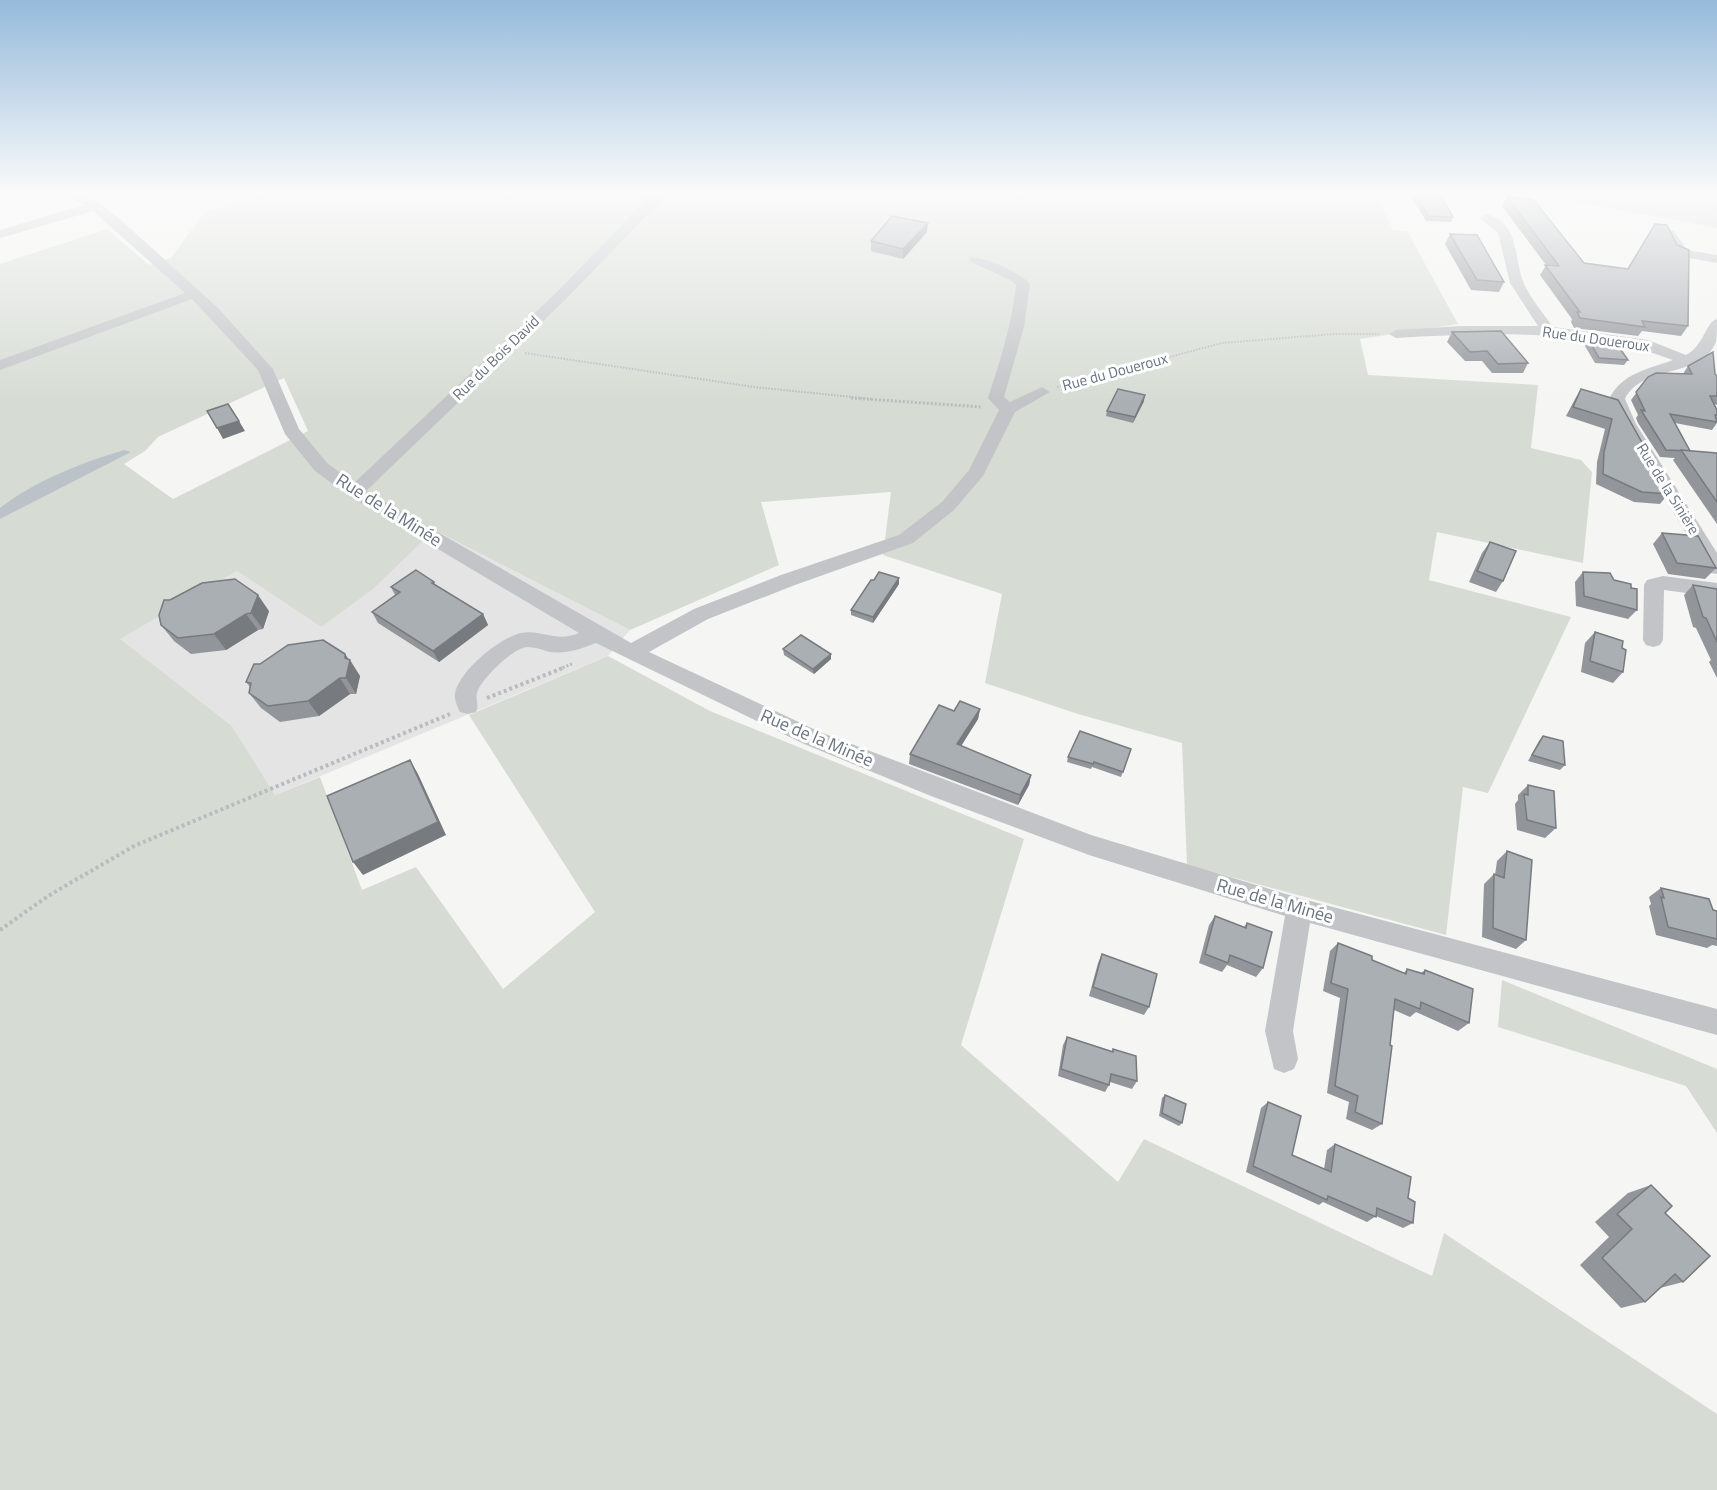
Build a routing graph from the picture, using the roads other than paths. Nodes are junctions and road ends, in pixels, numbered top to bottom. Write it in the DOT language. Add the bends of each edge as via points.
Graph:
graph roads {
  1 [pos="162,264"];
  2 [pos="593,264"];
  3 [pos="982,264"];
  4 [pos="1514,264"];
  5 [pos="195,294"];
  6 [pos="1717,323"];
  7 [pos="1548,331"];
  8 [pos="1396,334"];
  9 [pos="1711,351"];
  10 [pos="1686,360"];
  11 [pos="0,365"];
  12 [pos="1042,392"];
  13 [pos="1007,411"];
  14 [pos="355,492"];
  15 [pos="1717,568"];
  16 [pos="1717,590"];
  17 [pos="596,634"];
  18 [pos="1653,640"];
  19 [pos="632,652"];
  20 [pos="468,706"];
  21 [pos="1299,909"];
  22 [pos="1717,1022"];
  23 [pos="1284,1059"];
  1 -- 5 [label="street, Rue de la Minée"];
  2 -- 14 [label="street, Rue du Bois David"];
  3 -- 13 [label="street" via="1023,284 1013,344 996,398"];
  4 -- 7 [label="street" via="1517,283"];
  5 -- 11 [label="street"];
  5 -- 14 [label="street, Rue de la Minée" via="266,369 291,430 306,449 321,467"];
  6 -- 9 [label="street, Rue de la Sinière"];
  7 -- 8 [label="street, Rue du Doueroux"];
  7 -- 10 [label="street, Rue du Doueroux" via="1648,345"];
  9 -- 10 [label="street, Rue de la Sinière"];
  10 -- 15 [label="street, Rue de la Sinière" via="1633,380 1623,387 1617,399 1628,424"];
  12 -- 13 [label="street, Rue du Doueroux"];
  13 -- 19 [label="street" via="977,472 948,506 906,539 701,614"];
  14 -- 17 [label="street, Rue de la Minée"];
  16 -- 18 [label="street" via="1654,585"];
  17 -- 19 [label="street, Rue de la Minée"];
  17 -- 20 [label="street" via="575,644 519,641 474,679 466,694"];
  19 -- 21 [label="street, Rue de la Minée" via="812,738 939,789 1089,845"];
  21 -- 22 [label="street, Rue de la Minée"];
  21 -- 23 [label="street" via="1280,1031"];
}
